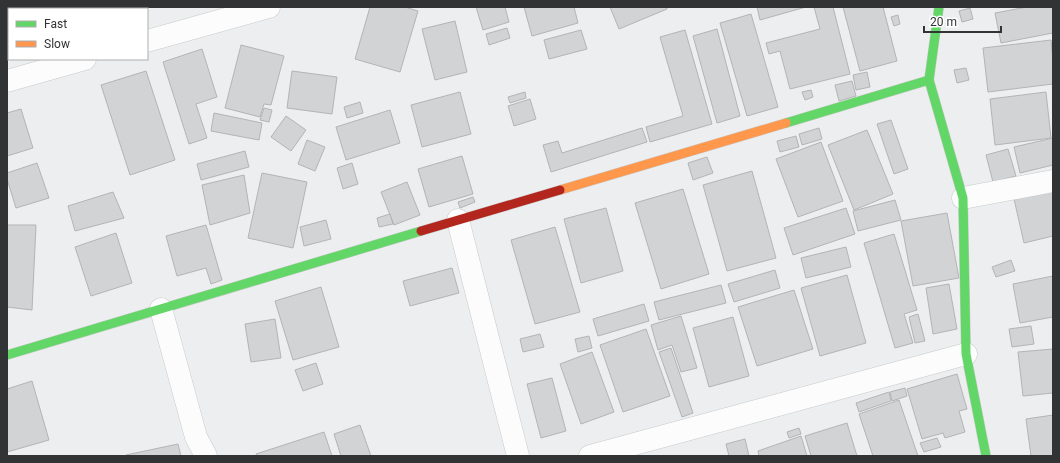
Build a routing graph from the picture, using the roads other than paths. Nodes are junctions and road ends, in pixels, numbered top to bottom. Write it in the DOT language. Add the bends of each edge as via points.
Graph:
graph roads {
  1 [pos="269,7"];
  2 [pos="939,7"];
  3 [pos="148,41"];
  4 [pos="80,60"];
  5 [pos="929,80"];
  6 [pos="7,81"];
  7 [pos="1053,181"];
  8 [pos="963,198"];
  9 [pos="458,220"];
  10 [pos="161,309"];
  11 [pos="966,354"];
  12 [pos="7,355"];
  13 [pos="206,456"];
  14 [pos="518,456"];
  15 [pos="590,456"];
  16 [pos="986,456"];
  1 -- 3 [label="street"];
  2 -- 5 [label="street"];
  4 -- 6 [label="street"];
  5 -- 8 [label="street"];
  5 -- 9 [label="street"];
  7 -- 8 [label="street"];
  8 -- 11 [label="street"];
  9 -- 10 [label="street"];
  9 -- 14 [label="street"];
  10 -- 12 [label="street"];
  10 -- 13 [label="street" via="196,437"];
  11 -- 15 [label="street"];
  11 -- 16 [label="street"];
}
